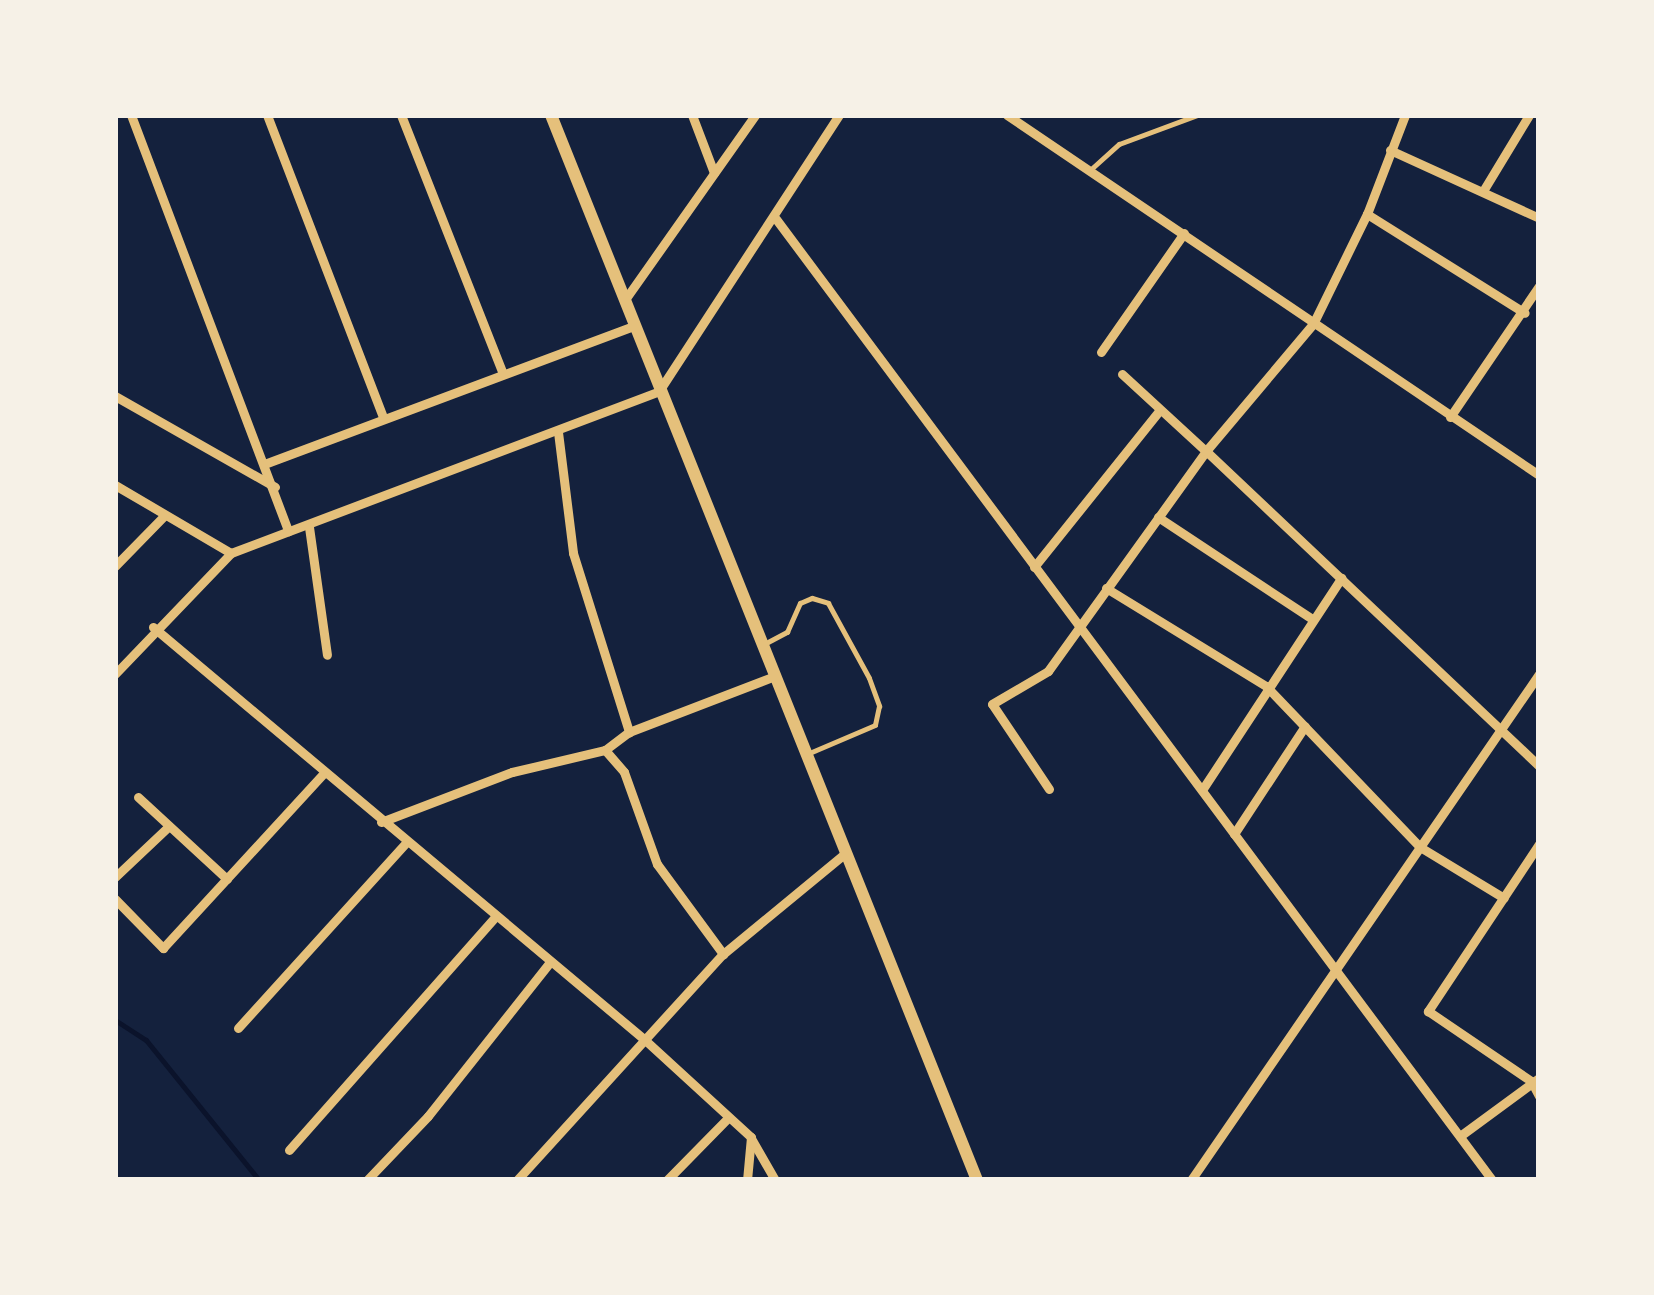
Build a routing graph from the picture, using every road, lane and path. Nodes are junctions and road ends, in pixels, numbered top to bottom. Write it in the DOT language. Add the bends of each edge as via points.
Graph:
graph roads {
  1 [pos="131,115"];
  2 [pos="267,115"];
  3 [pos="401,115"];
  4 [pos="551,115"];
  5 [pos="692,115"];
  6 [pos="755,115"];
  7 [pos="839,115"];
  8 [pos="1007,115"];
  9 [pos="1198,115"];
  10 [pos="1406,115"];
  11 [pos="1529,115"];
  12 [pos="1390,150"];
  13 [pos="1090,170"];
  14 [pos="714,173"];
  15 [pos="1483,191"];
  16 [pos="1368,214"];
  17 [pos="1539,218"];
  18 [pos="776,219"];
  19 [pos="1184,232"];
  20 [pos="1539,286"];
  21 [pos="624,301"];
  22 [pos="1525,313"];
  23 [pos="1313,324"];
  24 [pos="634,326"];
  25 [pos="1102,352"];
  26 [pos="504,374"];
  27 [pos="1122,374"];
  28 [pos="659,391"];
  29 [pos="115,396"];
  30 [pos="1160,410"];
  31 [pos="383,417"];
  32 [pos="1450,417"];
  33 [pos="558,432"];
  34 [pos="1207,452"];
  35 [pos="267,463"];
  36 [pos="1539,475"];
  37 [pos="115,485"];
  38 [pos="274,488"];
  39 [pos="163,517"];
  40 [pos="1158,517"];
  41 [pos="309,527"];
  42 [pos="288,532"];
  43 [pos="231,553"];
  44 [pos="115,566"];
  45 [pos="1034,567"];
  46 [pos="1341,578"];
  47 [pos="1106,588"];
  48 [pos="1312,619"];
  49 [pos="153,627"];
  50 [pos="1078,627"];
  51 [pos="762,644"];
  52 [pos="327,655"];
  53 [pos="115,674"];
  54 [pos="1539,674"];
  55 [pos="774,676"];
  56 [pos="1266,686"];
  57 [pos="1305,726"];
  58 [pos="1501,730"];
  59 [pos="628,732"];
  60 [pos="605,750"];
  61 [pos="804,755"];
  62 [pos="1539,766"];
  63 [pos="324,773"];
  64 [pos="1049,789"];
  65 [pos="1202,790"];
  66 [pos="138,797"];
  67 [pos="381,822"];
  68 [pos="169,826"];
  69 [pos="1234,834"];
  70 [pos="406,843"];
  71 [pos="1539,844"];
  72 [pos="1420,848"];
  73 [pos="843,856"];
  74 [pos="115,877"];
  75 [pos="227,880"];
  76 [pos="1504,898"];
  77 [pos="115,899"];
  78 [pos="495,917"];
  79 [pos="723,954"];
  80 [pos="550,962"];
  81 [pos="1335,966"];
  82 [pos="238,1028"];
  83 [pos="644,1040"];
  84 [pos="1535,1080"];
  85 [pos="1539,1096"];
  86 [pos="728,1118"];
  87 [pos="1460,1136"];
  88 [pos="751,1138"];
  89 [pos="289,1150"];
  90 [pos="972,1178"];
  91 [pos="367,1180"];
  92 [pos="516,1180"];
  93 [pos="666,1180"];
  94 [pos="747,1180"];
  95 [pos="776,1180"];
  96 [pos="1191,1180"];
  97 [pos="1492,1180"];
  1 -- 35 [label="street"];
  2 -- 31 [label="street"];
  3 -- 26 [label="street"];
  4 -- 21 [label="main road"];
  5 -- 14 [label="street"];
  6 -- 14 [label="street"];
  7 -- 18 [label="street"];
  8 -- 13 [label="street"];
  9 -- 13 [label="lane" via="1119,144"];
  10 -- 12 [label="street"];
  11 -- 15 [label="street"];
  12 -- 15 [label="street"];
  12 -- 16 [label="street"];
  13 -- 19 [label="street"];
  14 -- 21 [label="street"];
  15 -- 17 [label="street"];
  16 -- 22 [label="street"];
  16 -- 23 [label="street"];
  18 -- 28 [label="street"];
  18 -- 45 [label="street"];
  19 -- 23 [label="street"];
  19 -- 25 [label="street"];
  20 -- 22 [label="street"];
  21 -- 24 [label="main road"];
  22 -- 32 [label="street"];
  23 -- 32 [label="street"];
  23 -- 34 [label="street"];
  24 -- 26 [label="street"];
  24 -- 28 [label="main road"];
  26 -- 31 [label="street"];
  27 -- 30 [label="street"];
  28 -- 33 [label="street"];
  28 -- 51 [label="main road"];
  29 -- 38 [label="street"];
  30 -- 34 [label="street"];
  30 -- 45 [label="street"];
  31 -- 35 [label="street"];
  32 -- 36 [label="street"];
  33 -- 41 [label="street" via="422,476"];
  33 -- 59 [label="street" via="572,553"];
  34 -- 40 [label="street"];
  34 -- 46 [label="street"];
  35 -- 38 [label="street"];
  37 -- 39 [label="street"];
  38 -- 42 [label="street"];
  39 -- 43 [label="street"];
  39 -- 44 [label="street"];
  40 -- 47 [label="street"];
  40 -- 48 [label="street"];
  41 -- 42 [label="street"];
  41 -- 52 [label="street"];
  42 -- 43 [label="street"];
  43 -- 49 [label="street"];
  45 -- 50 [label="street"];
  46 -- 48 [label="street"];
  46 -- 58 [label="street"];
  47 -- 50 [label="street"];
  47 -- 56 [label="street"];
  48 -- 56 [label="street"];
  49 -- 53 [label="street"];
  49 -- 63 [label="street"];
  50 -- 64 [label="street" via="1048,671 992,704"];
  50 -- 65 [label="street"];
  51 -- 55 [label="main road"];
  51 -- 61 [label="lane" via="787,632 800,603 828,603 869,678 879,706 875,725"];
  54 -- 58 [label="street"];
  55 -- 59 [label="street"];
  55 -- 61 [label="main road"];
  56 -- 57 [label="street"];
  56 -- 65 [label="street"];
  57 -- 69 [label="street"];
  57 -- 72 [label="street"];
  58 -- 62 [label="street"];
  58 -- 72 [label="street"];
  59 -- 60 [label="street"];
  60 -- 67 [label="street" via="512,772"];
  60 -- 79 [label="street" via="624,772 657,864"];
  61 -- 73 [label="main road"];
  63 -- 67 [label="street"];
  63 -- 75 [label="street"];
  65 -- 69 [label="street"];
  66 -- 68 [label="street"];
  67 -- 70 [label="street"];
  68 -- 74 [label="street"];
  68 -- 75 [label="street"];
  69 -- 81 [label="street"];
  70 -- 78 [label="street"];
  70 -- 82 [label="street"];
  71 -- 76 [label="street"];
  72 -- 76 [label="street"];
  72 -- 81 [label="street"];
  73 -- 79 [label="street"];
  73 -- 90 [label="main road"];
  75 -- 77 [label="street" via="163,948"];
  76 -- 84 [label="street" via="1428,1011"];
  78 -- 80 [label="street"];
  78 -- 89 [label="street"];
  79 -- 83 [label="street"];
  80 -- 83 [label="street"];
  80 -- 91 [label="street" via="428,1116"];
  81 -- 87 [label="street"];
  81 -- 96 [label="street"];
  83 -- 86 [label="street"];
  83 -- 92 [label="street"];
  84 -- 85 [label="street"];
  84 -- 87 [label="street"];
  86 -- 88 [label="street"];
  86 -- 93 [label="street"];
  87 -- 97 [label="street"];
  88 -- 94 [label="street"];
  88 -- 95 [label="street"];
}
